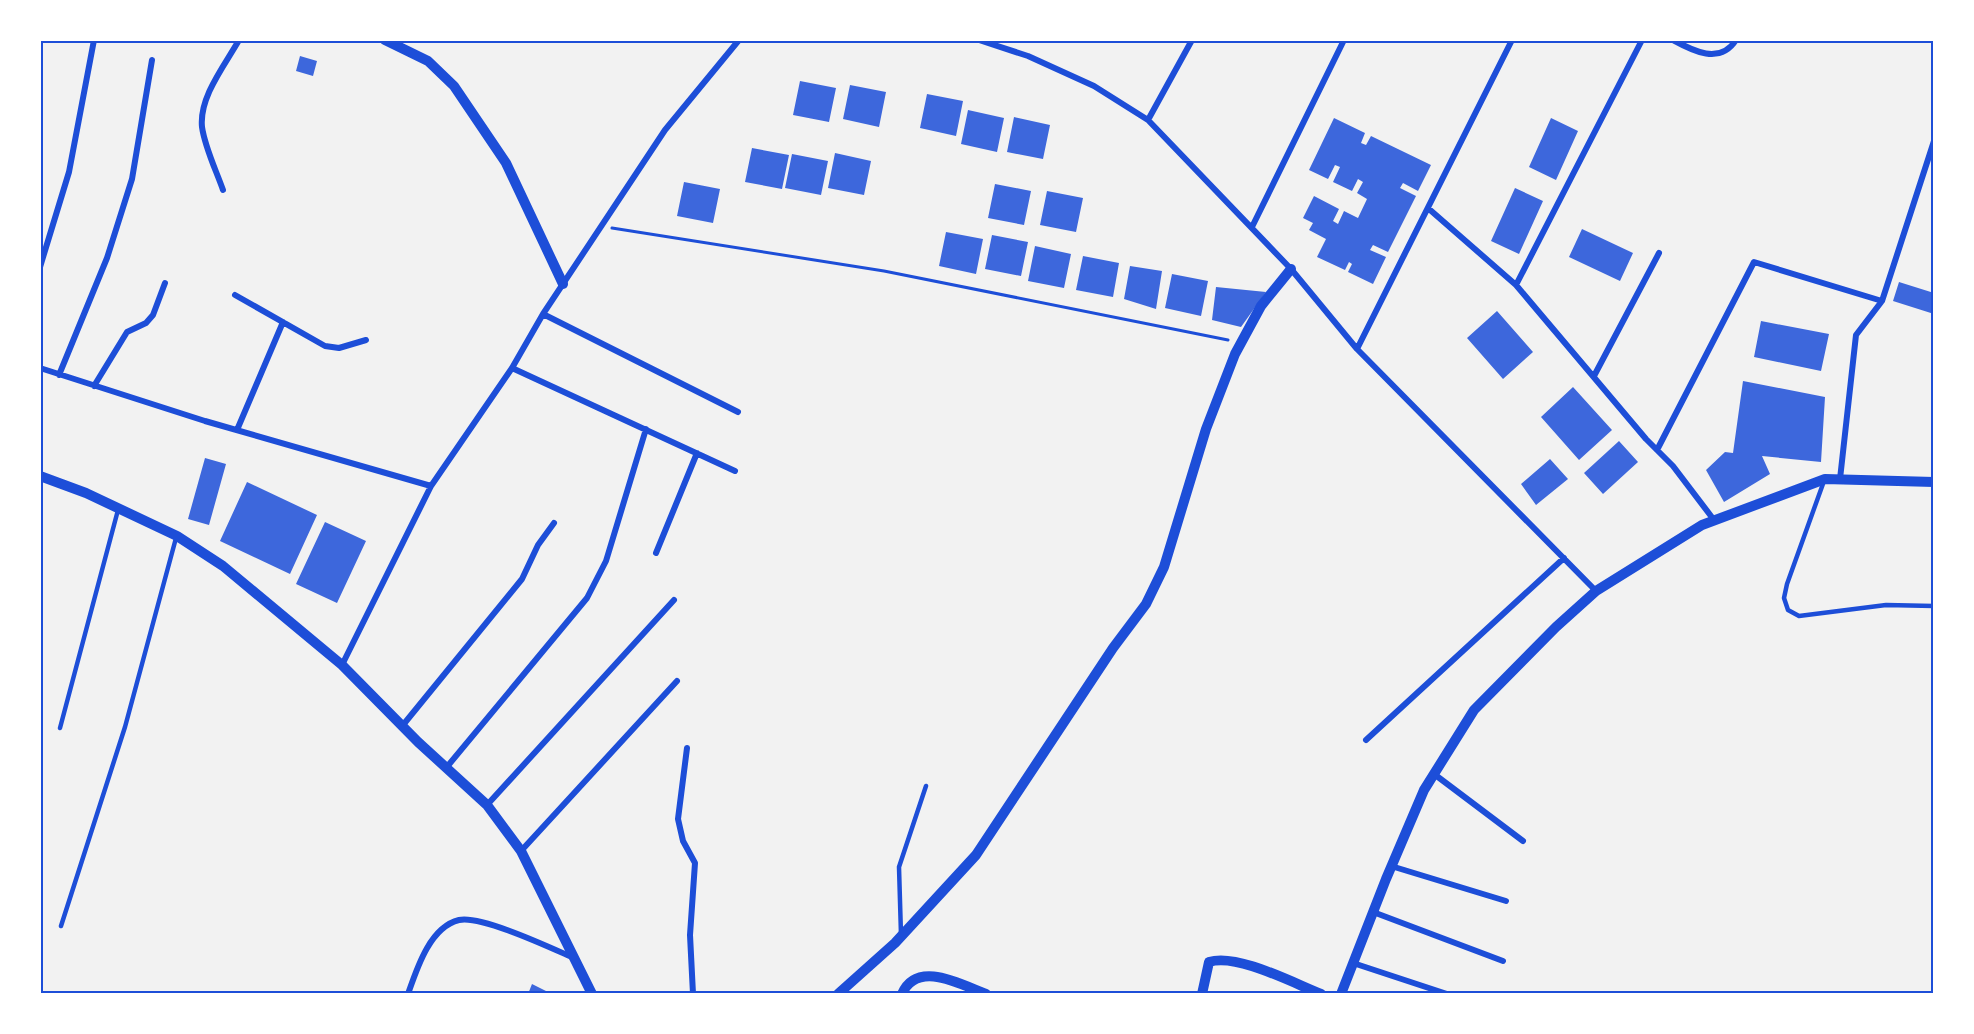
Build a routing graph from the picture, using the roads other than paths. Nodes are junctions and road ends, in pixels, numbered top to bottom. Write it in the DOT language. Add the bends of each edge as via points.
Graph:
graph roads {
  1 [pos="94,40"];
  2 [pos="239,40"];
  3 [pos="385,40"];
  4 [pos="739,40"];
  5 [pos="979,40"];
  6 [pos="1192,40"];
  7 [pos="1344,40"];
  8 [pos="1512,40"];
  9 [pos="1642,40"];
  10 [pos="1673,40"];
  11 [pos="1736,40"];
  12 [pos="152,60"];
  13 [pos="1148,120"];
  14 [pos="1934,141"];
  15 [pos="223,190"];
  16 [pos="1429,209"];
  17 [pos="1252,227"];
  18 [pos="1659,253"];
  19 [pos="40,267"];
  20 [pos="1291,268"];
  21 [pos="165,283"];
  22 [pos="563,284"];
  23 [pos="1516,285"];
  24 [pos="235,295"];
  25 [pos="1882,301"];
  26 [pos="543,314"];
  27 [pos="283,322"];
  28 [pos="366,340"];
  29 [pos="1357,349"];
  30 [pos="40,368"];
  31 [pos="512,368"];
  32 [pos="59,375"];
  33 [pos="1594,376"];
  34 [pos="94,386"];
  35 [pos="738,412"];
  36 [pos="646,429"];
  37 [pos="237,430"];
  38 [pos="1657,450"];
  39 [pos="697,453"];
  40 [pos="735,471"];
  41 [pos="40,476"];
  42 [pos="1825,478"];
  43 [pos="1840,479"];
  44 [pos="1934,482"];
  45 [pos="431,486"];
  46 [pos="118,508"];
  47 [pos="1714,520"];
  48 [pos="554,523"];
  49 [pos="177,536"];
  50 [pos="656,554"];
  51 [pos="1564,558"];
  52 [pos="1596,591"];
  53 [pos="674,600"];
  54 [pos="1934,606"];
  55 [pos="342,665"];
  56 [pos="677,681"];
  57 [pos="403,725"];
  58 [pos="60,728"];
  59 [pos="1366,740"];
  60 [pos="687,748"];
  61 [pos="446,768"];
  62 [pos="1434,774"];
  63 [pos="926,786"];
  64 [pos="487,806"];
  65 [pos="1523,841"];
  66 [pos="520,851"];
  67 [pos="1391,867"];
  68 [pos="1506,901"];
  69 [pos="1373,912"];
  70 [pos="61,926"];
  71 [pos="901,936"];
  72 [pos="576,958"];
  73 [pos="1503,961"];
  74 [pos="1353,963"];
  75 [pos="408,993"];
  76 [pos="592,993"];
  77 [pos="693,993"];
  78 [pos="838,993"];
  79 [pos="902,993"];
  80 [pos="986,993"];
  81 [pos="1202,993"];
  82 [pos="1321,993"];
  83 [pos="1341,993"];
  84 [pos="1447,993"];
  1 -- 19 [label="street" via="69,172"];
  2 -- 15 [label="street" via="209,95 202,118 204,136"];
  3 -- 22 [label="street" via="428,61 454,86 506,163"];
  4 -- 22 [label="street" via="665,130"];
  5 -- 13 [label="street" via="1028,56 1094,86"];
  6 -- 13 [label="street"];
  7 -- 17 [label="street"];
  8 -- 16 [label="street"];
  9 -- 23 [label="street"];
  10 -- 11 [label="street" via="1708,55 1720,54"];
  12 -- 32 [label="street" via="132,179 107,258"];
  13 -- 17 [label="street"];
  14 -- 25 [label="street"];
  16 -- 23 [label="street"];
  16 -- 29 [label="street"];
  17 -- 20 [label="street"];
  18 -- 33 [label="street"];
  20 -- 29 [label="street"];
  20 -- 71 [label="street" via="1261,306 1241,342 1206,429 1164,567 1146,604 976,855"];
  21 -- 34 [label="street" via="153,315 127,332"];
  22 -- 26 [label="street"];
  23 -- 33 [label="street"];
  24 -- 27 [label="street"];
  25 -- 38 [label="street" via="1755,262"];
  25 -- 43 [label="street" via="1856,335"];
  26 -- 31 [label="street"];
  26 -- 35 [label="street"];
  27 -- 28 [label="street" via="326,346 339,348"];
  27 -- 37 [label="street"];
  29 -- 51 [label="street"];
  30 -- 32 [label="street"];
  31 -- 36 [label="street"];
  31 -- 45 [label="street"];
  32 -- 34 [label="street"];
  33 -- 38 [label="street"];
  34 -- 37 [label="street"];
  36 -- 39 [label="street"];
  36 -- 61 [label="street" via="606,561 587,598"];
  37 -- 45 [label="street"];
  38 -- 47 [label="street"];
  39 -- 40 [label="street"];
  39 -- 50 [label="street"];
  41 -- 46 [label="street"];
  42 -- 43 [label="street"];
  42 -- 47 [label="street"];
  42 -- 54 [label="lane" via="1787,584 1784,598 1788,610 1799,616 1886,606"];
  43 -- 44 [label="street"];
  45 -- 55 [label="street"];
  46 -- 49 [label="street"];
  46 -- 58 [label="lane"];
  47 -- 52 [label="street"];
  48 -- 57 [label="street" via="522,579"];
  49 -- 55 [label="street" via="223,566"];
  49 -- 70 [label="lane" via="125,727"];
  51 -- 52 [label="street"];
  51 -- 59 [label="street"];
  52 -- 62 [label="street" via="1474,710"];
  53 -- 64 [label="street"];
  55 -- 57 [label="street"];
  56 -- 66 [label="street"];
  57 -- 61 [label="street"];
  60 -- 77 [label="street" via="678,819 683,841 695,863 690,935"];
  61 -- 64 [label="street"];
  62 -- 65 [label="street"];
  62 -- 67 [label="street"];
  63 -- 71 [label="lane" via="899,867"];
  64 -- 66 [label="street"];
  66 -- 72 [label="street"];
  67 -- 68 [label="street"];
  67 -- 69 [label="street"];
  69 -- 73 [label="street"];
  69 -- 74 [label="street"];
  71 -- 78 [label="street"];
  72 -- 75 [label="street" via="482,921 460,919 431,940"];
  72 -- 76 [label="street"];
  74 -- 83 [label="street"];
  74 -- 84 [label="street"];
  79 -- 80 [label="street" via="915,978 927,976 939,976"];
  81 -- 82 [label="street" via="1209,962 1219,959 1236,961"];
}
